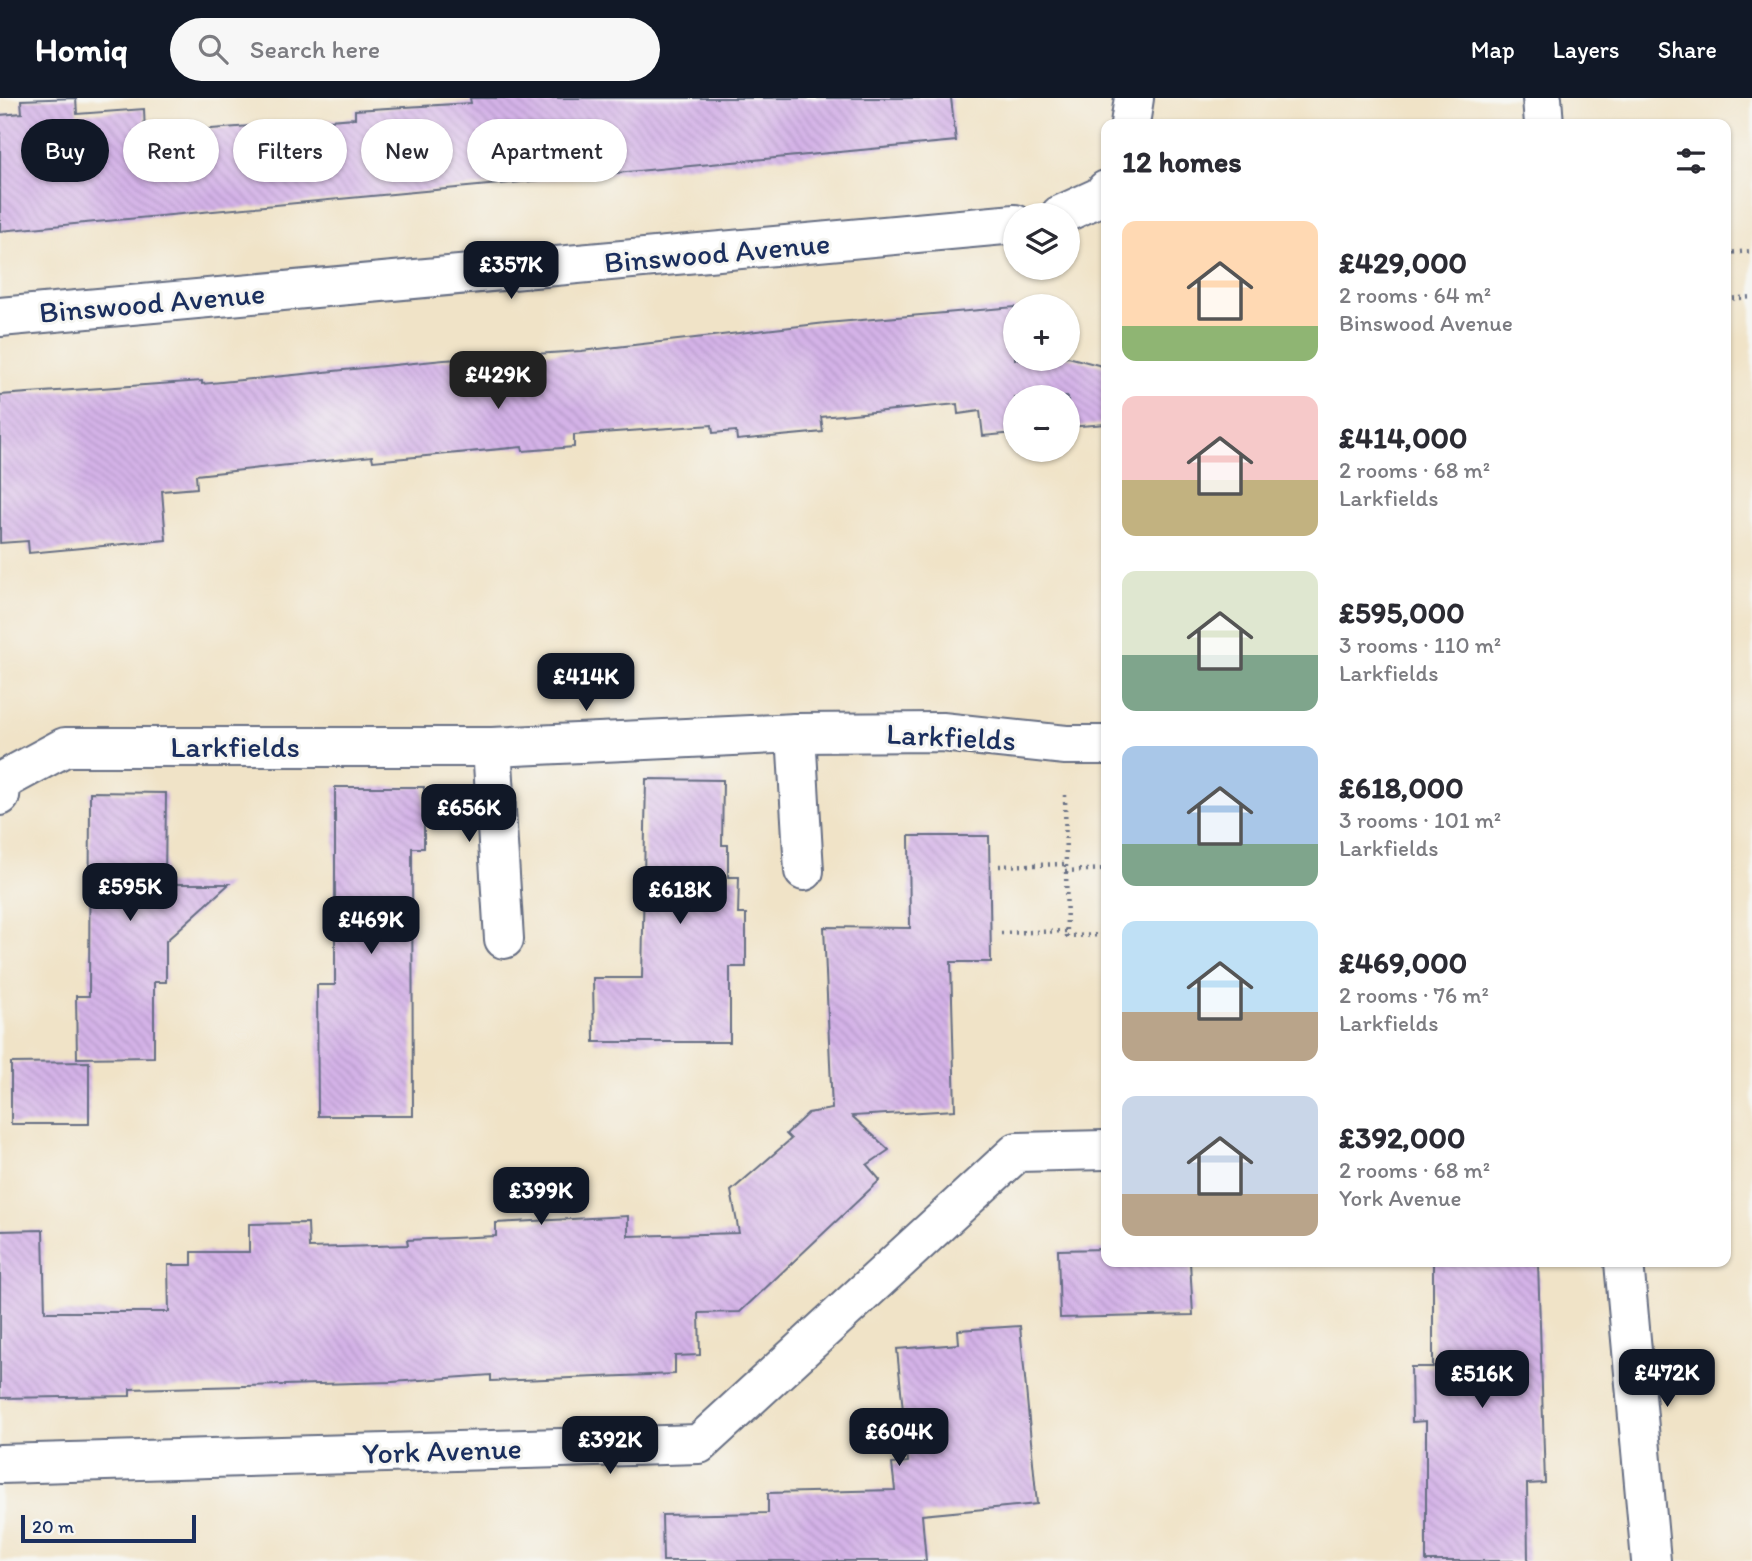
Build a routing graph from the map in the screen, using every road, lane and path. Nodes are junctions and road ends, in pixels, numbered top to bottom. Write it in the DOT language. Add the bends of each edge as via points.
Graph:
graph roads {
  1 [pos="1134,98"];
  2 [pos="1542,98"];
  3 [pos="1131,119"];
  4 [pos="1544,119"];
  5 [pos="1101,196"];
  6 [pos="1080,206"];
  7 [pos="1003,225"];
  8 [pos="1752,251"];
  9 [pos="1731,253"];
  10 [pos="1752,297"];
  11 [pos="1731,299"];
  12 [pos="0,317"];
  13 [pos="796,733"];
  14 [pos="1066,745"];
  15 [pos="1101,745"];
  16 [pos="492,747"];
  17 [pos="0,796"];
  18 [pos="1065,864"];
  19 [pos="999,866"];
  20 [pos="1101,869"];
  21 [pos="1065,870"];
  22 [pos="804,872"];
  23 [pos="1066,931"];
  24 [pos="1001,933"];
  25 [pos="1101,935"];
  26 [pos="504,939"];
  27 [pos="1101,1150"];
  28 [pos="1624,1267"];
  29 [pos="0,1464"];
  30 [pos="1651,1561"];
  1 -- 3 [label="street"];
  2 -- 4 [label="street"];
  5 -- 6 [label="street"];
  7 -- 12 [label="street, Binswood Avenue"];
  8 -- 9 [label="path"];
  10 -- 11 [label="path"];
  13 -- 14 [label="street, Larkfields" via="942,732"];
  13 -- 16 [label="street, Larkfields"];
  13 -- 22 [label="street"];
  14 -- 15 [label="street, Larkfields"];
  14 -- 18 [label="path"];
  16 -- 17 [label="street, Larkfields" via="65,747 2,781"];
  16 -- 26 [label="street"];
  18 -- 19 [label="path"];
  18 -- 21 [label="path"];
  20 -- 21 [label="path"];
  21 -- 23 [label="path"];
  23 -- 24 [label="path"];
  23 -- 25 [label="path" via="1067,936"];
  27 -- 29 [label="street, York Avenue" via="1017,1152 699,1444"];
  28 -- 30 [label="street"];
}
